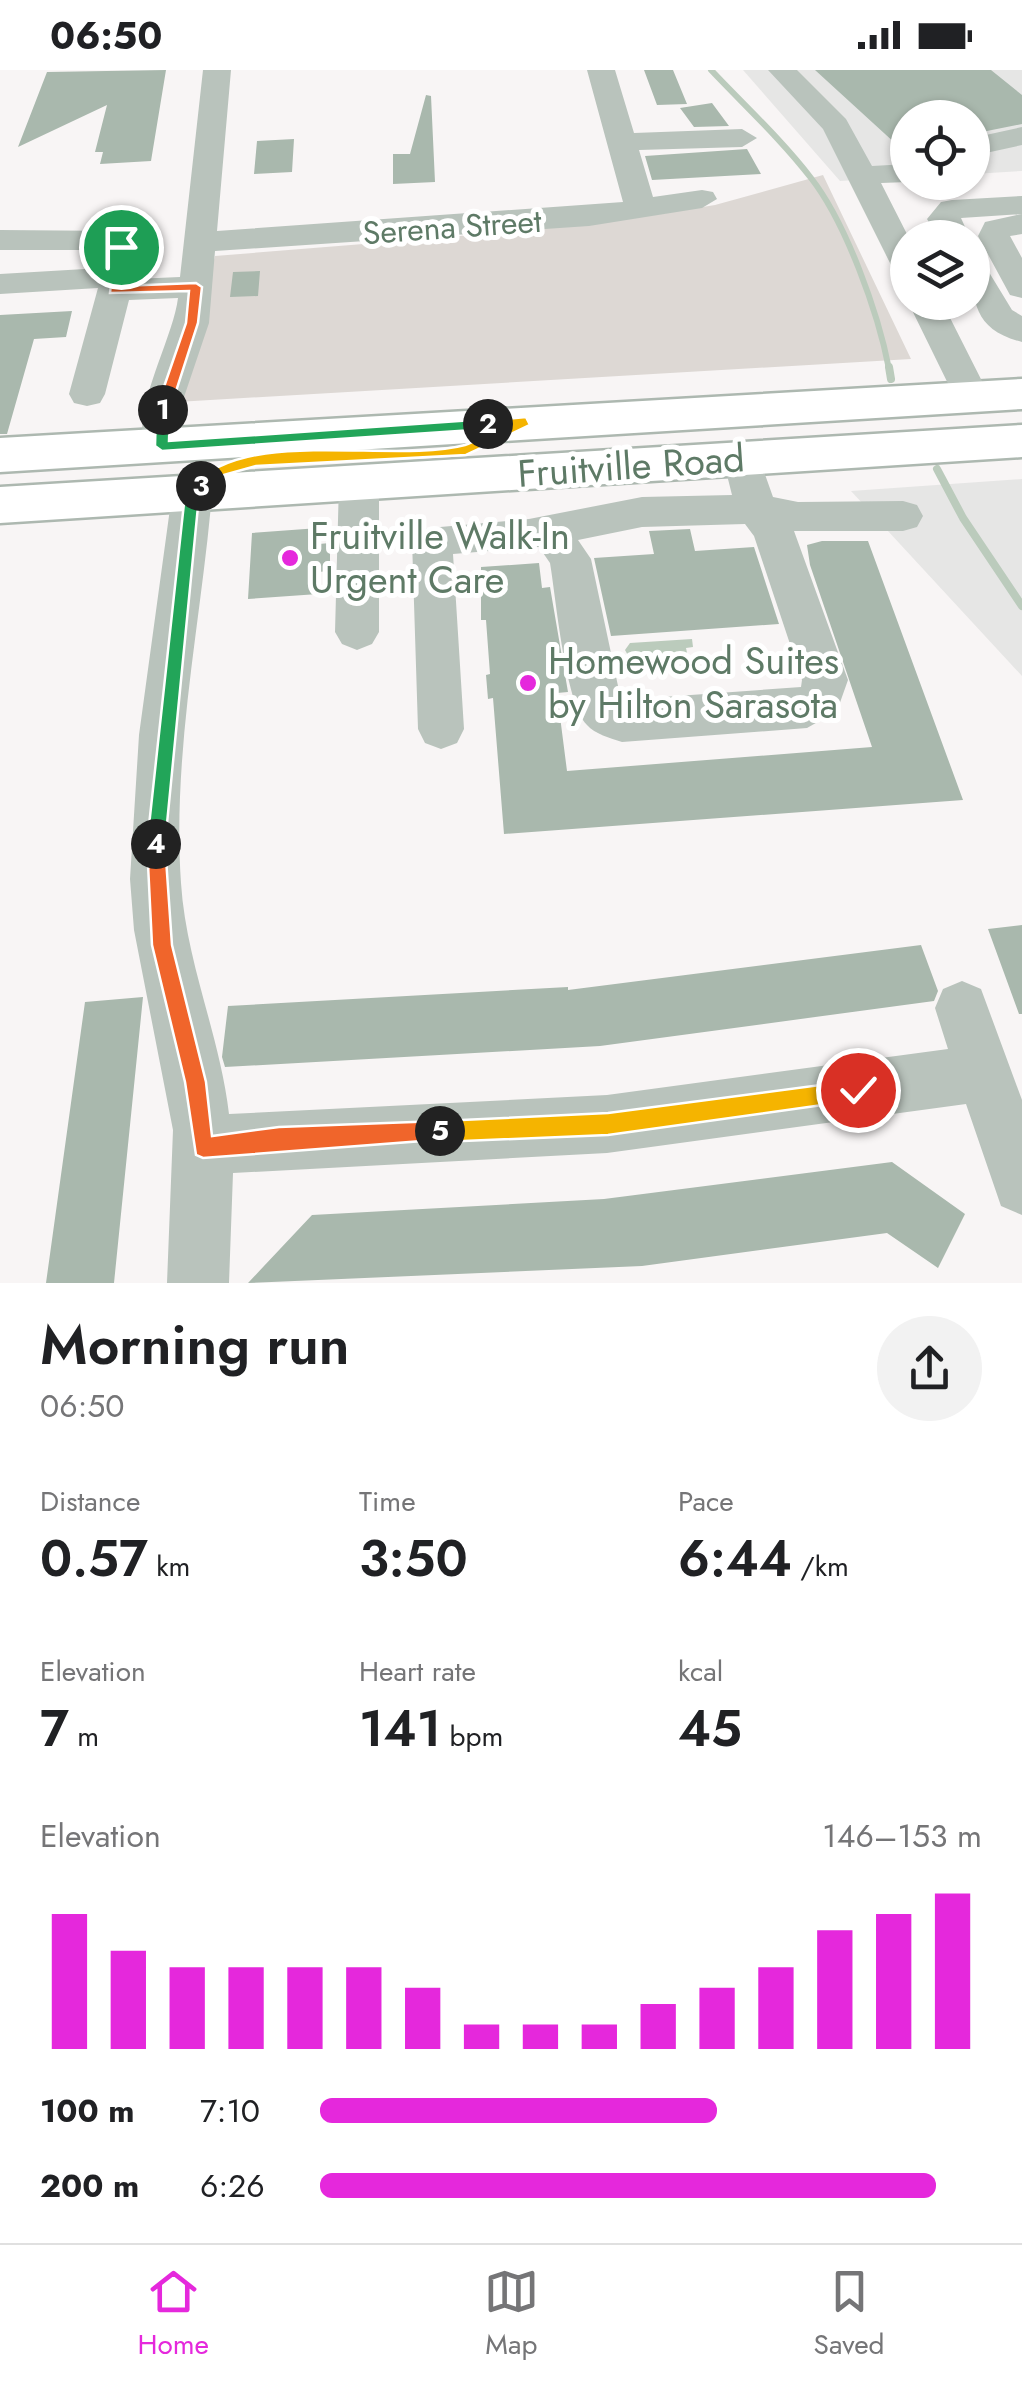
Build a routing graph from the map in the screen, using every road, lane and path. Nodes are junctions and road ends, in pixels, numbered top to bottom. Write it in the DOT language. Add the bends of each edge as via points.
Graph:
graph roads {
  1 [pos="217,70"];
  2 [pos="602,70"];
  3 [pos="782,70"];
  4 [pos="1022,136"];
  5 [pos="742,138"];
  6 [pos="620,142"];
  7 [pos="990,150"];
  8 [pos="1022,155"];
  9 [pos="990,157"];
  10 [pos="890,173"];
  11 [pos="862,175"];
  12 [pos="702,200"];
  13 [pos="1022,206"];
  14 [pos="641,209"];
  15 [pos="944,220"];
  16 [pos="1022,224"];
  17 [pos="890,230"];
  18 [pos="0,240"];
  19 [pos="200,242"];
  20 [pos="0,284"];
  21 [pos="116,284"];
  22 [pos="196,287"];
  23 [pos="1022,288"];
  24 [pos="990,302"];
  25 [pos="934,320"];
  26 [pos="1022,331"];
  27 [pos="86,394"];
  28 [pos="1022,394"];
  29 [pos="972,397"];
  30 [pos="526,422"];
  31 [pos="1022,441"];
  32 [pos="162,446"];
  33 [pos="0,455"];
  34 [pos="742,459"];
  35 [pos="664,464"];
  36 [pos="359,484"];
  37 [pos="192,494"];
  38 [pos="0,504"];
  39 [pos="756,508"];
  40 [pos="902,516"];
  41 [pos="548,530"];
  42 [pos="357,632"];
  43 [pos="441,729"];
  44 [pos="962,1008"];
  45 [pos="984,1073"];
  46 [pos="203,1147"];
  47 [pos="1022,1185"];
  48 [pos="198,1283"];
  1 -- 19 [label="street"];
  2 -- 6 [label="street"];
  3 -- 11 [label="street" via="836,125"];
  4 -- 7 [label="street"];
  5 -- 6 [label="street"];
  6 -- 14 [label="street"];
  8 -- 9 [label="street"];
  10 -- 11 [label="street"];
  11 -- 17 [label="street"];
  12 -- 14 [label="street, Serena Street"];
  13 -- 15 [label="street" via="952,210"];
  14 -- 19 [label="street, Serena Street"];
  16 -- 23 [label="street" via="996,229 994,236"];
  18 -- 21 [label="street" via="110,238 121,247"];
  19 -- 22 [label="street"];
  20 -- 21 [label="street"];
  21 -- 22 [label="street"];
  21 -- 27 [label="street"];
  22 -- 32 [label="street" via="192,323 164,403"];
  24 -- 26 [label="street" via="999,318"];
  25 -- 29 [label="street"];
  28 -- 29 [label="main road, Fruitville Road"];
  29 -- 30 [label="main road, Fruitville Road"];
  29 -- 35 [label="main road" via="928,421 705,439"];
  30 -- 32 [label="main road, Fruitville Road"];
  30 -- 37 [label="main road" via="466,450 256,461 220,471"];
  31 -- 34 [label="main road, Fruitville Road"];
  32 -- 33 [label="main road, Fruitville Road"];
  32 -- 38 [label="main road"];
  34 -- 35 [label="main road, Fruitville Road"];
  34 -- 39 [label="street"];
  35 -- 36 [label="main road, Fruitville Road"];
  36 -- 37 [label="main road, Fruitville Road"];
  36 -- 42 [label="street"];
  37 -- 38 [label="main road, Fruitville Road"];
  37 -- 46 [label="street" via="154,874"];
  39 -- 40 [label="street" via="798,516"];
  39 -- 41 [label="street" via="642,512"];
  39 -- 41 [label="street" via="773,530 825,680 821,697 807,709 622,722 605,714 596,703 570,558"];
  41 -- 43 [label="street" via="432,540"];
  44 -- 45 [label="street"];
  45 -- 46 [label="street" via="608,1124"];
  45 -- 47 [label="street"];
  46 -- 48 [label="street"];
}
